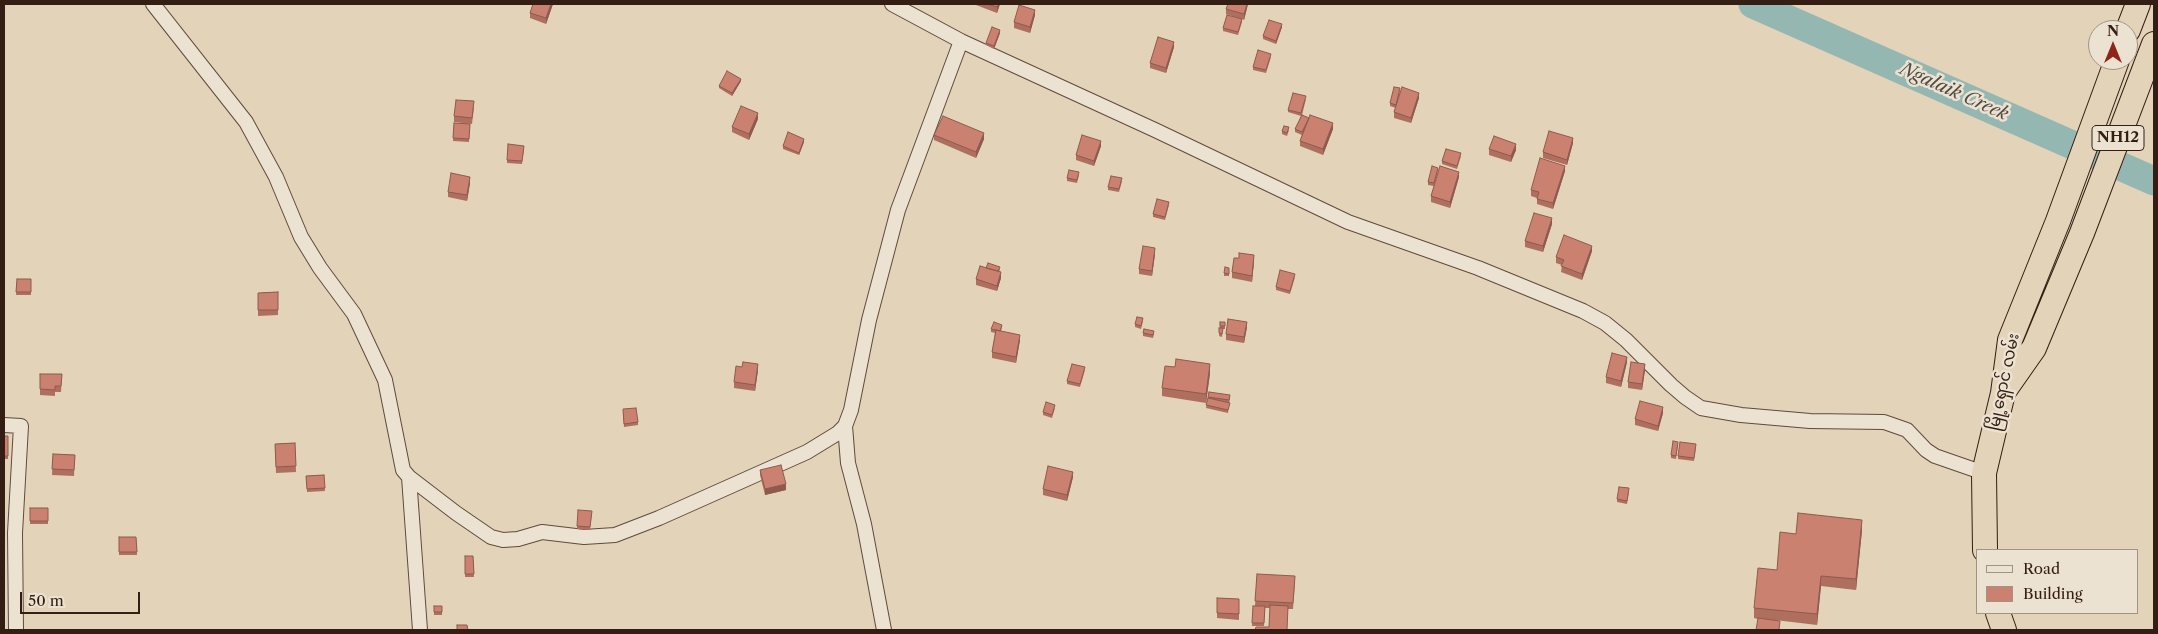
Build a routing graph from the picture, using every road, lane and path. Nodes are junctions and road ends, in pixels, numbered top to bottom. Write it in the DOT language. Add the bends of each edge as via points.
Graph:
graph roads {
  1 [pos="153,4"];
  2 [pos="892,4"];
  3 [pos="2137,5"];
  4 [pos="2132,20"];
  5 [pos="961,41"];
  6 [pos="2154,44"];
  7 [pos="2113,70"];
  8 [pos="2003,393"];
  9 [pos="4,425"];
  10 [pos="845,426"];
  11 [pos="1984,473"];
  12 [pos="408,477"];
  13 [pos="1985,549"];
  14 [pos="1998,614"];
  15 [pos="16,630"];
  16 [pos="420,630"];
  17 [pos="884,630"];
  18 [pos="2004,630"];
  1 -- 12 [label="street" via="246,122 276,176 301,237 354,314 385,380 400,461"];
  2 -- 5 [label="street"];
  3 -- 4 [label="highway"];
  5 -- 10 [label="street" via="898,210"];
  5 -- 11 [label="street" via="1348,222 1478,268 1583,311 1626,340 1671,385 1701,408 1810,421 1884,422 1907,430 1935,456"];
  6 -- 8 [label="highway, NH12" via="2034,348"];
  7 -- 8 [label="highway, မြို့ရှောင် လမ်း / NH12" via="2010,340"];
  8 -- 11 [label="highway, မြို့ရှောင် လမ်း / NH12"];
  9 -- 15 [label="street" via="21,426 15,532"];
  10 -- 12 [label="street" via="807,452 615,535 542,532 503,540 480,530"];
  10 -- 17 [label="street" via="848,463 864,524"];
  11 -- 13 [label="highway, မြို့ရှောင် လမ်း / NH12"];
  12 -- 16 [label="street"];
  14 -- 18 [label="highway"];
}
